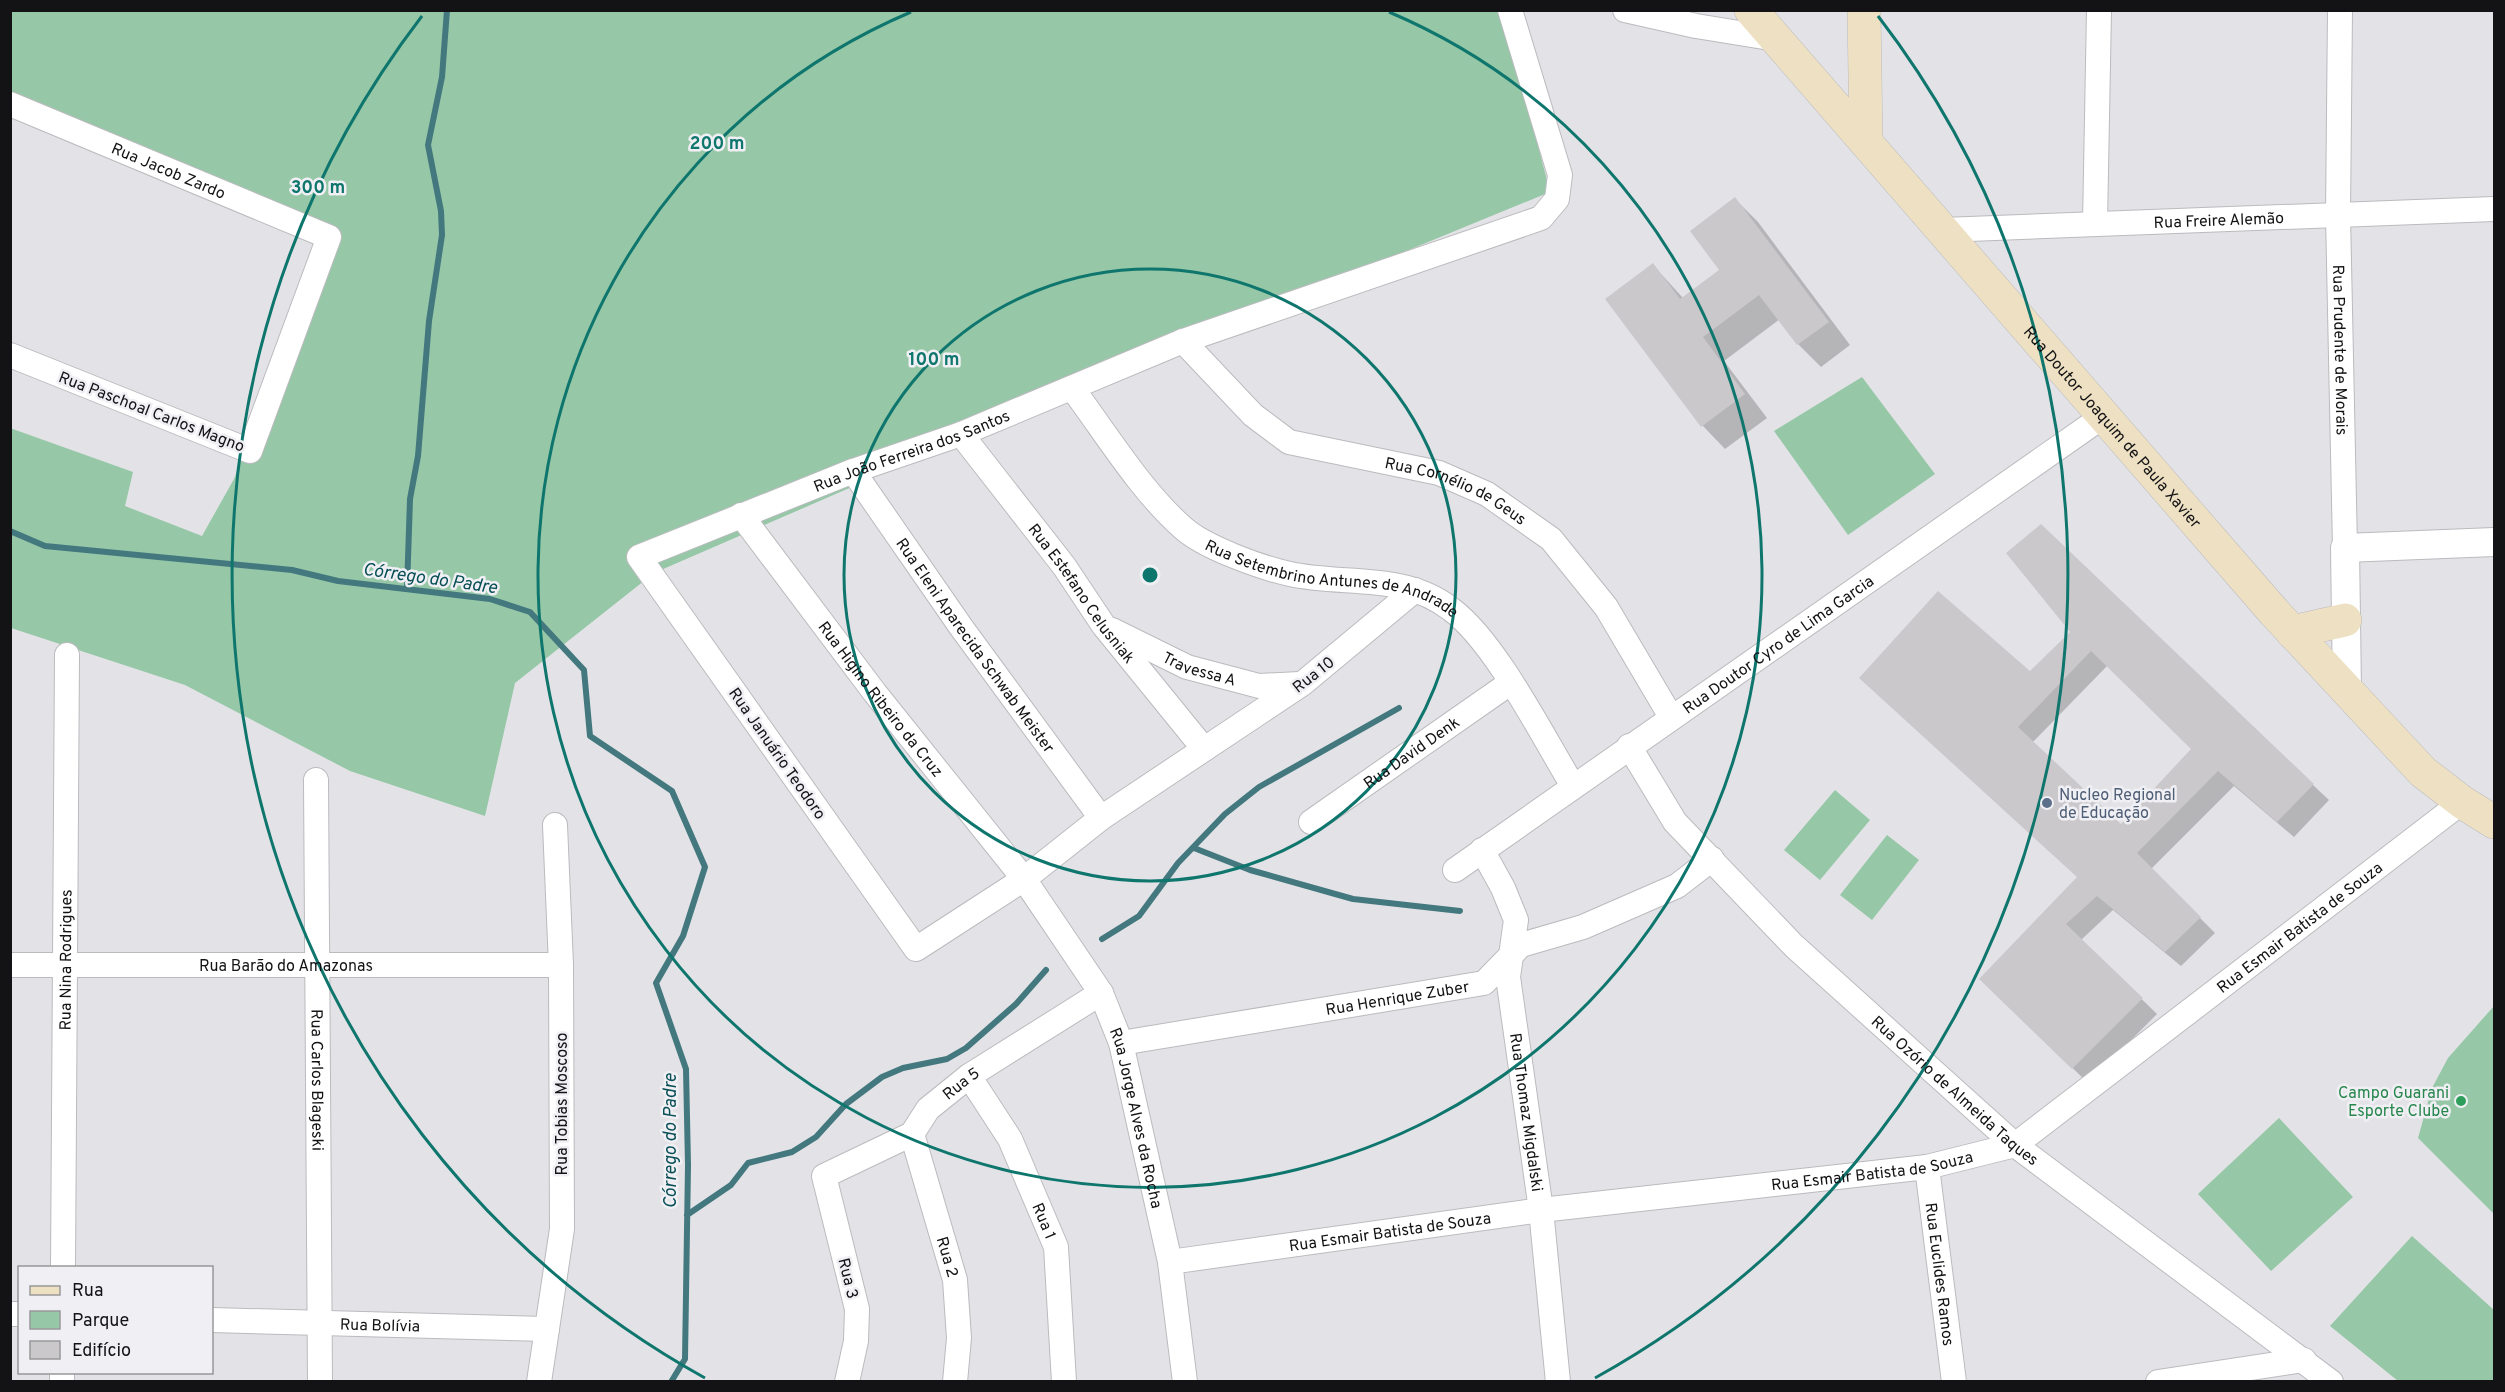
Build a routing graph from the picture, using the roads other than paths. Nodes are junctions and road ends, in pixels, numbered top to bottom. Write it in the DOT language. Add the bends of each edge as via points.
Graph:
graph roads {
  1 [pos="1510,10"];
  2 [pos="1625,10"];
  3 [pos="1751,10"];
  4 [pos="1864,10"];
  5 [pos="2099,10"];
  6 [pos="2340,10"];
  7 [pos="1776,39"];
  8 [pos="10,104"];
  9 [pos="1866,141"];
  10 [pos="2494,209"];
  11 [pos="2338,215"];
  12 [pos="2095,224"];
  13 [pos="1943,230"];
  14 [pos="329,237"];
  15 [pos="1182,341"];
  16 [pos="10,355"];
  17 [pos="1072,388"];
  18 [pos="2102,417"];
  19 [pos="961,434"];
  20 [pos="853,471"];
  21 [pos="741,515"];
  22 [pos="2494,542"];
  23 [pos="2345,548"];
  24 [pos="639,557"];
  25 [pos="1415,590"];
  26 [pos="2345,620"];
  27 [pos="1104,626"];
  28 [pos="2292,632"];
  29 [pos="67,654"];
  30 [pos="1510,683"];
  31 [pos="1302,684"];
  32 [pos="2347,691"];
  33 [pos="1671,717"];
  34 [pos="1629,746"];
  35 [pos="1204,749"];
  36 [pos="316,780"];
  37 [pos="1573,786"];
  38 [pos="2462,802"];
  39 [pos="1101,818"];
  40 [pos="1311,822"];
  41 [pos="2494,822"];
  42 [pos="555,825"];
  43 [pos="1482,850"];
  44 [pos="1712,859"];
  45 [pos="1455,870"];
  46 [pos="1024,879"];
  47 [pos="916,949"];
  48 [pos="1514,953"];
  49 [pos="317,964"];
  50 [pos="561,964"];
  51 [pos="10,965"];
  52 [pos="65,966"];
  53 [pos="1101,993"];
  54 [pos="1121,1043"];
  55 [pos="969,1076"];
  56 [pos="912,1134"];
  57 [pos="2015,1145"];
  58 [pos="1927,1167"];
  59 [pos="1541,1210"];
  60 [pos="1170,1262"];
  61 [pos="63,1266"];
  62 [pos="213,1320"];
  63 [pos="321,1324"];
  64 [pos="548,1329"];
  65 [pos="2304,1360"];
  66 [pos="320,1382"];
  67 [pos="539,1382"];
  68 [pos="847,1382"];
  69 [pos="955,1382"];
  70 [pos="1064,1382"];
  71 [pos="1185,1382"];
  72 [pos="1558,1382"];
  73 [pos="1954,1382"];
  74 [pos="2158,1382"];
  75 [pos="2331,1382"];
  1 -- 15 [label="street, Rua João Ferreira dos Santos" via="1560,175 1557,199 1541,218"];
  2 -- 7 [label="street"];
  3 -- 7 [label="main road, Rua Doutor Joaquim de Paula Xavier"];
  4 -- 9 [label="main road"];
  5 -- 12 [label="street"];
  6 -- 11 [label="street, Rua Prudente de Morais"];
  7 -- 9 [label="main road, Rua Doutor Joaquim de Paula Xavier"];
  8 -- 14 [label="street, Rua Jacob Zardo"];
  9 -- 13 [label="main road, Rua Doutor Joaquim de Paula Xavier"];
  10 -- 11 [label="street, Rua Freire Alemão"];
  11 -- 12 [label="street, Rua Freire Alemão"];
  11 -- 23 [label="street, Rua Prudente de Morais"];
  12 -- 13 [label="street, Rua Freire Alemão"];
  13 -- 18 [label="main road, Rua Doutor Joaquim de Paula Xavier"];
  14 -- 16 [label="street, Rua Paschoal Carlos Magno" via="250,451"];
  15 -- 17 [label="street, Rua João Ferreira dos Santos"];
  15 -- 33 [label="street, Rua Cornélio de Geus" via="1253,415 1289,442 1439,473 1487,494 1551,539 1606,607"];
  17 -- 19 [label="street, Rua João Ferreira dos Santos"];
  17 -- 25 [label="street, Rua Setembrino Antunes de Andrade" via="1183,529 1227,553 1291,574 1387,583"];
  18 -- 28 [label="main road, Rua Doutor Joaquim de Paula Xavier"];
  18 -- 33 [label="street, Rua Doutor Cyro de Lima Garcia"];
  19 -- 20 [label="street, Rua João Ferreira dos Santos"];
  19 -- 27 [label="street, Rua Estefano Celusniak" via="1064,566"];
  20 -- 21 [label="street, Rua João Ferreira dos Santos"];
  20 -- 39 [label="street, Rua Eleni Aparecida Schwab Meister"];
  21 -- 24 [label="street, Rua João Ferreira dos Santos"];
  21 -- 46 [label="street, Rua Higino Ribeiro da Cruz" via="875,693"];
  22 -- 23 [label="street"];
  23 -- 26 [label="street, Rua Prudente de Morais"];
  24 -- 47 [label="street, Rua Januário Teodoro"];
  25 -- 30 [label="street, Rua Setembrino Antunes de Andrade" via="1452,609 1482,641"];
  25 -- 31 [label="street, Rua 10"];
  26 -- 28 [label="main road"];
  26 -- 32 [label="street, Rua Prudente de Morais"];
  27 -- 31 [label="street, Travessa A" via="1187,667 1259,686"];
  27 -- 35 [label="street, Rua Estefano Celusniak"];
  28 -- 32 [label="main road, Rua Doutor Joaquim de Paula Xavier"];
  29 -- 52 [label="street, Rua Nina Rodrigues"];
  30 -- 37 [label="street, Rua Setembrino Antunes de Andrade"];
  30 -- 40 [label="street, Rua David Denk"];
  31 -- 35 [label="street, Rua 10"];
  32 -- 38 [label="main road, Rua Doutor Joaquim de Paula Xavier" via="2423,772"];
  33 -- 34 [label="street, Rua Doutor Cyro de Lima Garcia"];
  34 -- 37 [label="street, Rua Doutor Cyro de Lima Garcia"];
  34 -- 44 [label="street, Rua Ozório de Almeida Taques" via="1675,822"];
  35 -- 39 [label="street, Rua 10"];
  36 -- 49 [label="street, Rua Carlos Blageski"];
  37 -- 43 [label="street, Rua Doutor Cyro de Lima Garcia"];
  38 -- 41 [label="main road, Rua Doutor Joaquim de Paula Xavier"];
  38 -- 57 [label="street, Rua Esmair Batista de Souza"];
  39 -- 46 [label="street, Rua 10"];
  42 -- 50 [label="street, Rua Tobias Moscoso"];
  43 -- 45 [label="street, Rua Doutor Cyro de Lima Garcia"];
  43 -- 48 [label="street, Rua Thomaz Migdalski" via="1516,920"];
  44 -- 48 [label="street, Rua Henrique Zuber" via="1677,886 1583,927 1521,945"];
  44 -- 57 [label="street, Rua Ozório de Almeida Taques" via="1794,946"];
  46 -- 47 [label="street, Rua 10"];
  46 -- 53 [label="street, Rua Jorge Alves da Rocha"];
  48 -- 54 [label="street, Rua Henrique Zuber" via="1484,983"];
  48 -- 59 [label="street, Rua Thomaz Migdalski" via="1509,977"];
  49 -- 50 [label="street, Rua Barão do Amazonas"];
  49 -- 52 [label="street, Rua Barão do Amazonas"];
  49 -- 63 [label="street, Rua Carlos Blageski"];
  50 -- 64 [label="street, Rua Tobias Moscoso" via="562,1229"];
  51 -- 52 [label="street, Rua Barão do Amazonas"];
  52 -- 61 [label="street, Rua Nina Rodrigues"];
  53 -- 54 [label="street, Rua Jorge Alves da Rocha"];
  53 -- 55 [label="street, Rua 5"];
  54 -- 60 [label="street, Rua Jorge Alves da Rocha"];
  55 -- 56 [label="street, Rua 5" via="928,1109"];
  55 -- 70 [label="street, Rua 1" via="1010,1139 1056,1247"];
  56 -- 68 [label="street, Rua 3" via="824,1176 857,1309 856,1341"];
  56 -- 69 [label="street, Rua 2" via="956,1280 959,1338"];
  57 -- 58 [label="street, Rua Esmair Batista de Souza"];
  57 -- 65 [label="street, Rua Ozório de Almeida Taques"];
  58 -- 59 [label="street, Rua Esmair Batista de Souza"];
  58 -- 73 [label="street, Rua Euclides Ramos"];
  59 -- 60 [label="street, Rua Esmair Batista de Souza"];
  59 -- 72 [label="street, Rua Thomaz Migdalski"];
  60 -- 71 [label="street, Rua Jorge Alves da Rocha"];
  62 -- 63 [label="street, Rua Bolívia"];
  63 -- 64 [label="street, Rua Bolívia"];
  63 -- 66 [label="street, Rua Carlos Blageski"];
  64 -- 67 [label="street, Rua Tobias Moscoso"];
  65 -- 74 [label="street"];
  65 -- 75 [label="street, Rua Ozório de Almeida Taques"];
}
